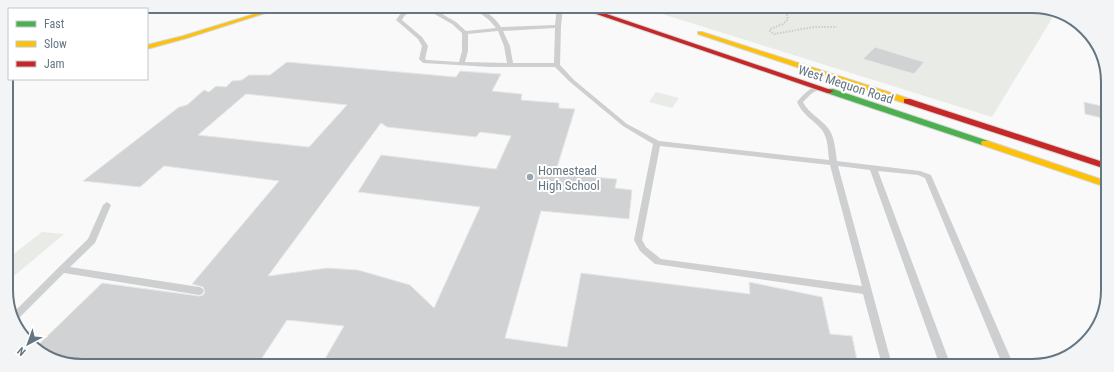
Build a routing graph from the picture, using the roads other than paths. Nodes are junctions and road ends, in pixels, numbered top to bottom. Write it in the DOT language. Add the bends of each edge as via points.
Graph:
graph roads {
  1 [pos="260,13"];
  2 [pos="406,13"];
  3 [pos="436,13"];
  4 [pos="484,13"];
  5 [pos="559,13"];
  6 [pos="597,13"];
  7 [pos="558,26"];
  8 [pos="501,29"];
  9 [pos="693,31"];
  10 [pos="465,33"];
  11 [pos="148,47"];
  12 [pos="461,64"];
  13 [pos="510,64"];
  14 [pos="557,65"];
  15 [pos="817,88"];
  16 [pos="657,143"];
  17 [pos="832,164"];
  18 [pos="1101,164"];
  19 [pos="873,168"];
  20 [pos="1101,182"];
  21 [pos="107,205"];
  22 [pos="62,269"];
  23 [pos="199,291"];
  24 [pos="868,291"];
  25 [pos="18,314"];
  26 [pos="885,359"];
  27 [pos="943,359"];
  28 [pos="1006,359"];
  1 -- 11 [label="main road" via="185,38"];
  2 -- 12 [label="lane" via="398,20 420,38 425,46 422,59 425,62"];
  3 -- 10 [label="lane"];
  4 -- 8 [label="lane"];
  5 -- 7 [label="lane"];
  6 -- 15 [label="main road, West Mequon Road"];
  7 -- 8 [label="lane"];
  7 -- 14 [label="lane"];
  8 -- 10 [label="lane"];
  8 -- 13 [label="lane" via="507,41"];
  9 -- 18 [label="main road, West Mequon Road"];
  10 -- 12 [label="lane" via="466,51"];
  12 -- 13 [label="lane"];
  13 -- 14 [label="lane"];
  14 -- 16 [label="lane" via="572,81 625,125"];
  15 -- 17 [label="lane" via="800,102 807,115 824,129 832,144"];
  15 -- 20 [label="main road, West Mequon Road"];
  16 -- 17 [label="lane"];
  16 -- 24 [label="lane" via="638,240 643,249 658,262"];
  17 -- 19 [label="lane"];
  17 -- 24 [label="lane"];
  19 -- 27 [label="lane"];
  19 -- 28 [label="lane" via="920,174 928,178"];
  21 -- 22 [label="lane" via="92,241"];
  22 -- 23 [label="lane"];
  22 -- 25 [label="lane"];
  24 -- 26 [label="lane"];
}
